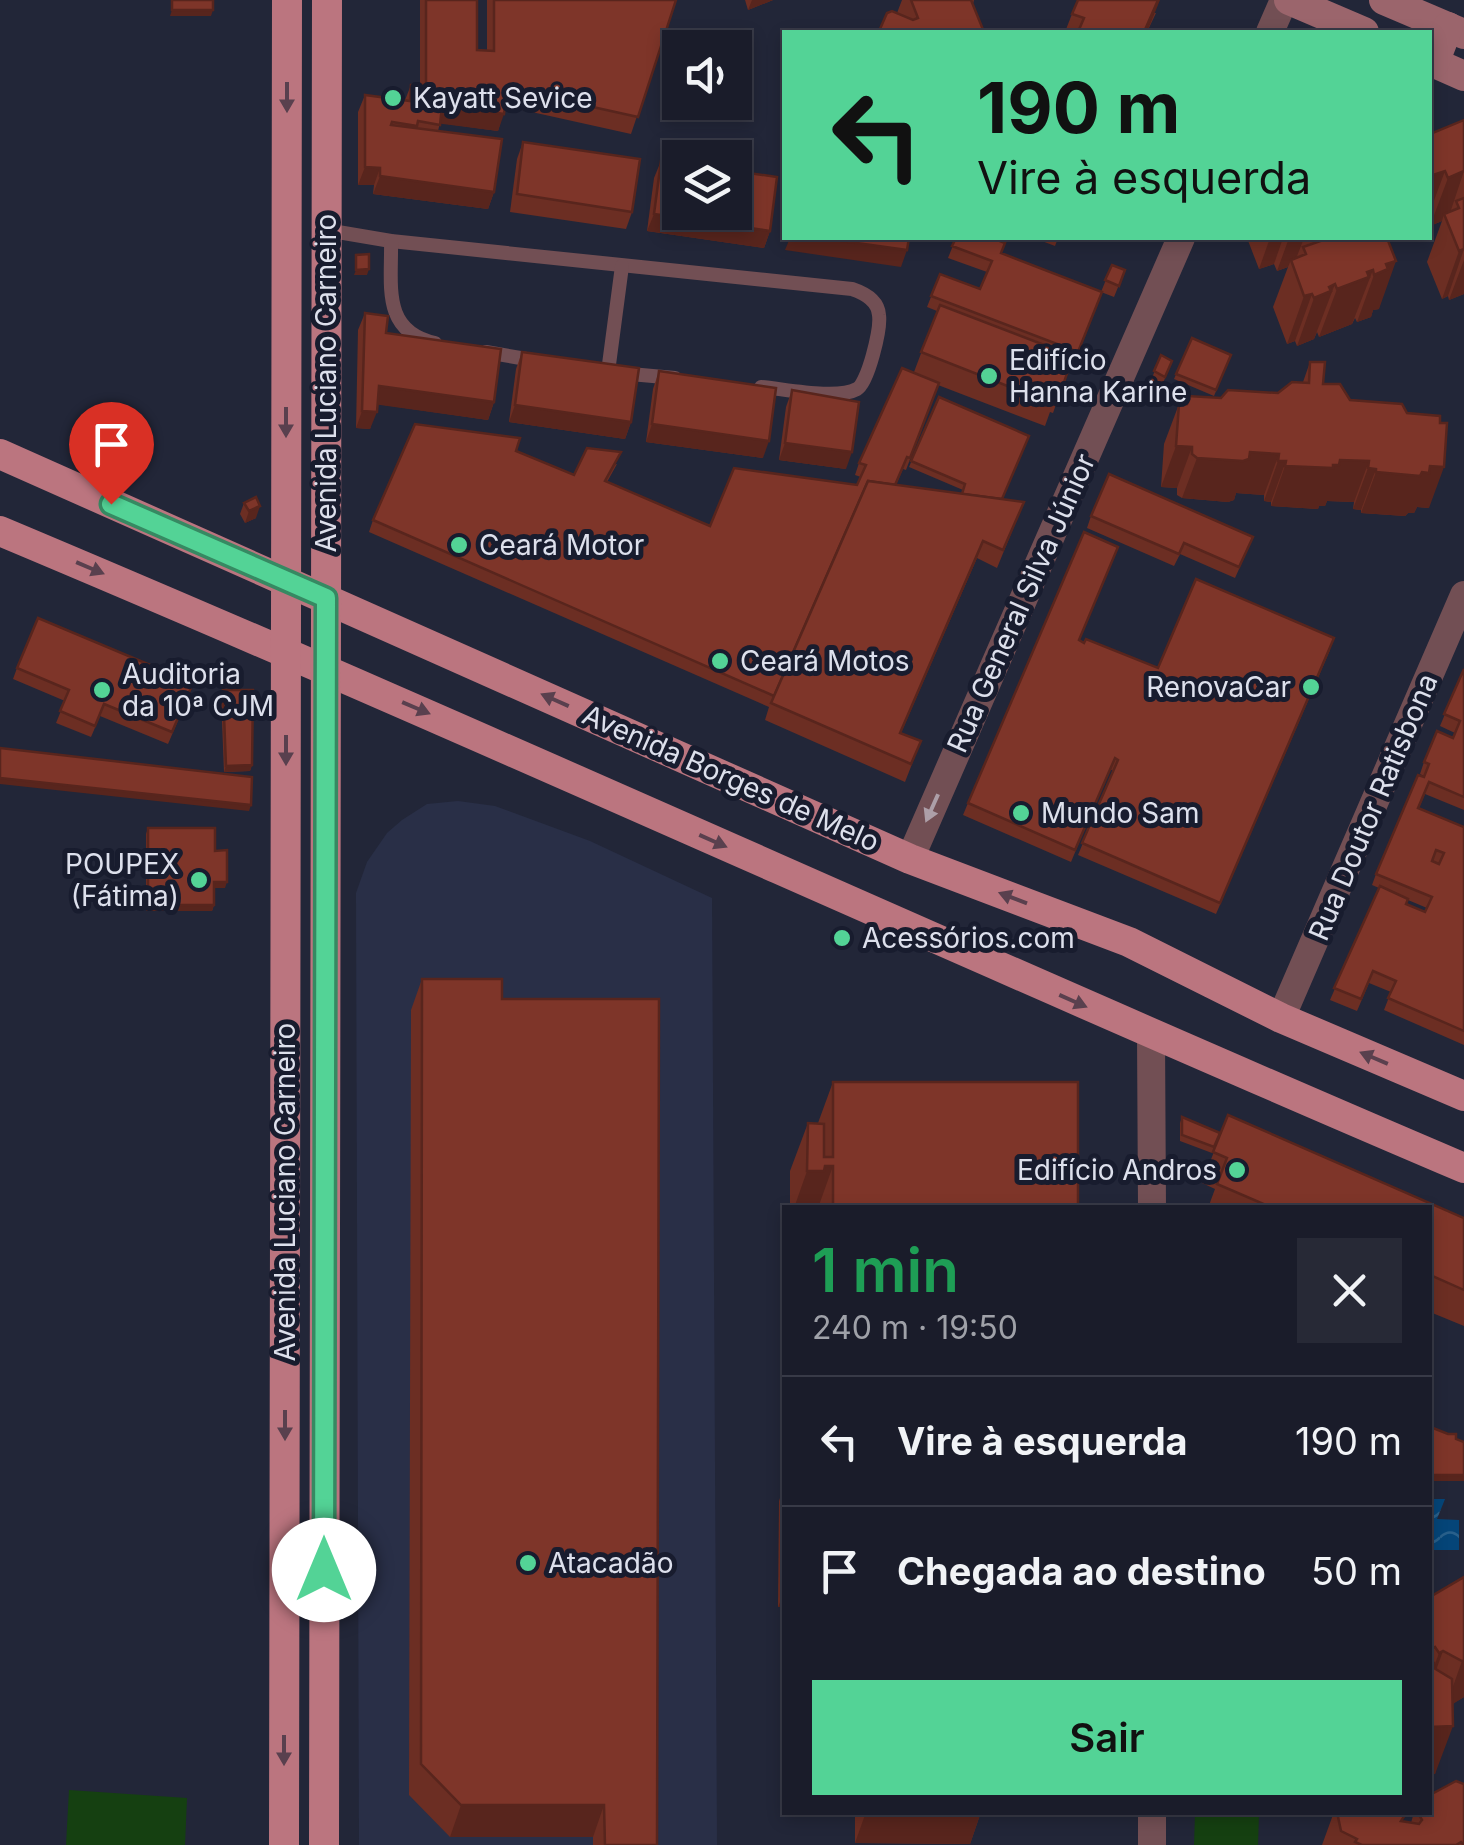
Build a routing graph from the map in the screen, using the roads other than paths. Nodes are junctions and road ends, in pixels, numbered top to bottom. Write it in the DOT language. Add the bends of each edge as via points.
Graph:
graph roads {
  1 [pos="287,0"];
  2 [pos="326,0"];
  3 [pos="1287,0"];
  4 [pos="1384,0"];
  5 [pos="1271,30"];
  6 [pos="1359,30"];
  7 [pos="1456,30"];
  8 [pos="1432,62"];
  9 [pos="1464,76"];
  10 [pos="326,230"];
  11 [pos="1179,240"];
  12 [pos="391,241"];
  13 [pos="622,266"];
  14 [pos="444,345"];
  15 [pos="462,348"];
  16 [pos="554,363"];
  17 [pos="590,369"];
  18 [pos="608,372"];
  19 [pos="685,379"];
  20 [pos="742,385"];
  21 [pos="0,454"];
  22 [pos="0,531"];
  23 [pos="287,580"];
  24 [pos="1464,595"];
  25 [pos="326,598"];
  26 [pos="287,653"];
  27 [pos="327,669"];
  28 [pos="910,858"];
  29 [pos="1281,1018"];
  30 [pos="1151,1036"];
  31 [pos="1464,1096"];
  32 [pos="1464,1168"];
  33 [pos="1152,1205"];
  34 [pos="1152,1815"];
  35 [pos="284,1845"];
  36 [pos="324,1845"];
  37 [pos="1152,1845"];
  1 -- 23 [label="main road, Avenida Luciano Carneiro, one-way"];
  2 -- 10 [label="main road, Avenida Luciano Carneiro"];
  3 -- 5 [label="street"];
  3 -- 6 [label="street"];
  4 -- 7 [label="street"];
  7 -- 8 [label="street"];
  8 -- 9 [label="street"];
  10 -- 12 [label="lane"];
  10 -- 25 [label="main road, Avenida Luciano Carneiro"];
  11 -- 28 [label="street, Rua General Silva Júnior, one-way"];
  12 -- 13 [label="lane"];
  12 -- 14 [label="lane" via="392,312 420,340"];
  13 -- 18 [label="lane"];
  13 -- 20 [label="lane" via="852,289 873,301 880,315 866,381 856,390"];
  15 -- 16 [label="lane"];
  17 -- 18 [label="lane"];
  18 -- 19 [label="lane"];
  21 -- 23 [label="main road, Avenida Borges de Melo"];
  22 -- 26 [label="main road, one-way"];
  23 -- 25 [label="main road, Avenida Borges de Melo"];
  23 -- 26 [label="main road, Avenida Luciano Carneiro"];
  24 -- 29 [label="street, Rua Doutor Ratisbona"];
  25 -- 27 [label="main road, Avenida Luciano Carneiro"];
  28 -- 25 [label="main road, Avenida Borges de Melo, one-way"];
  26 -- 27 [label="main road"];
  26 -- 35 [label="main road, Avenida Luciano Carneiro, one-way"];
  27 -- 30 [label="main road, one-way"];
  27 -- 36 [label="main road, Avenida Luciano Carneiro"];
  29 -- 28 [label="main road, Avenida Borges de Melo, one-way" via="1129,942"];
  31 -- 29 [label="main road, Avenida Borges de Melo, one-way"];
  30 -- 32 [label="main road"];
  30 -- 33 [label="street"];
  34 -- 37 [label="street"];
}
